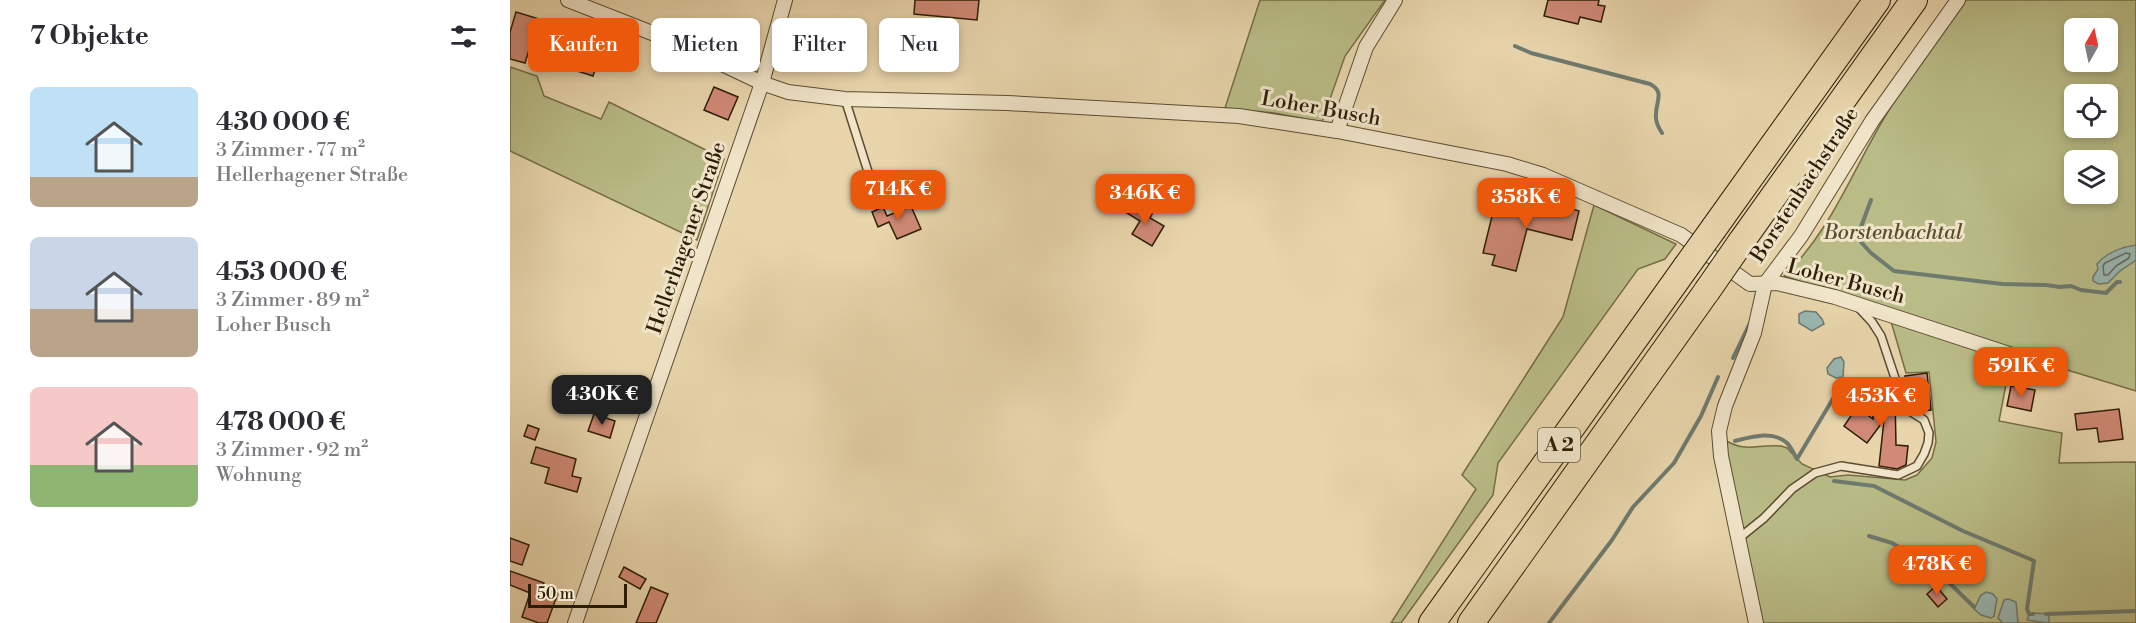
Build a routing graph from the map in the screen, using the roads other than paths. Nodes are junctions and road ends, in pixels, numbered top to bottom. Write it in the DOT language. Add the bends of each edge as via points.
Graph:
graph roads {
  1 [pos="568,0"];
  2 [pos="785,0"];
  3 [pos="1395,0"];
  4 [pos="1877,0"];
  5 [pos="1914,0"];
  6 [pos="1958,0"];
  7 [pos="762,83"];
  8 [pos="845,99"];
  9 [pos="1337,131"];
  10 [pos="876,197"];
  11 [pos="1765,284"];
  12 [pos="1856,304"];
  13 [pos="2043,365"];
  14 [pos="1738,539"];
  15 [pos="574,623"];
  16 [pos="1432,623"];
  17 [pos="1471,623"];
  18 [pos="1756,623"];
  1 -- 7 [label="street, Loher Busch" via="680,44"];
  2 -- 7 [label="street, Hellerhagener Straße"];
  3 -- 9 [label="street" via="1366,47"];
  4 -- 16 [label="highway, A 2, bridge"];
  5 -- 17 [label="highway, A 2, bridge"];
  6 -- 11 [label="street, Borstenbachstraße" via="1872,121 1801,236"];
  7 -- 8 [label="street, Loher Busch" via="788,92"];
  7 -- 15 [label="street, Hellerhagener Straße"];
  8 -- 9 [label="street, Loher Busch" via="1197,113"];
  8 -- 10 [label="lane"];
  9 -- 11 [label="street, Loher Busch" via="1508,164 1543,175 1681,235 1750,284"];
  11 -- 12 [label="street, Loher Busch" via="1777,283"];
  11 -- 14 [label="street, Borstenbachstraße" via="1754,333 1719,431"];
  12 -- 13 [label="street, Loher Busch"];
  12 -- 14 [label="lane" via="1881,336 1905,408 1924,420 1929,433 1924,454 1917,466 1898,475 1841,466 1815,473"];
  14 -- 18 [label="street, Borstenbachstraße"];
}
